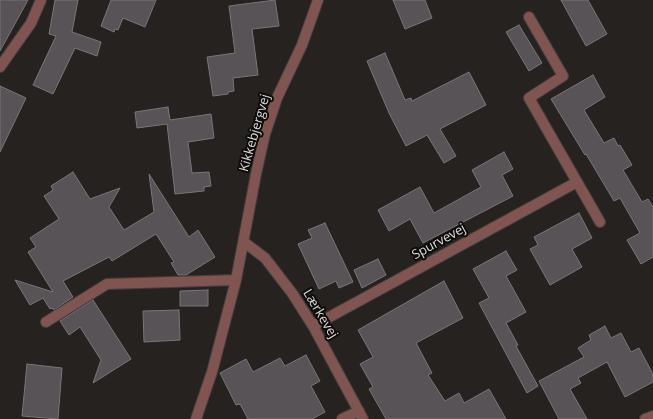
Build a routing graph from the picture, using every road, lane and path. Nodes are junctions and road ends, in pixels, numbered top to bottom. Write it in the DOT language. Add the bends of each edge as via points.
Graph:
graph roads {
  1 [pos="40,0"];
  2 [pos="318,0"];
  3 [pos="529,17"];
  4 [pos="0,67"];
  5 [pos="577,182"];
  6 [pos="600,222"];
  7 [pos="244,242"];
  8 [pos="236,280"];
  9 [pos="46,322"];
  10 [pos="313,326"];
  11 [pos="361,415"];
  12 [pos="653,416"];
  13 [pos="196,419"];
  14 [pos="342,419"];
  15 [pos="646,419"];
  1 -- 4 [label="street" via="32,23"];
  2 -- 7 [label="street, Kikkebjergvej" via="302,45 277,98 256,174"];
  3 -- 5 [label="street" via="563,76 529,98"];
  5 -- 6 [label="street"];
  5 -- 10 [label="street, Spurvevej"];
  7 -- 8 [label="street, Kikkebjergvej"];
  7 -- 10 [label="street, Lærkevej" via="265,258"];
  8 -- 9 [label="street" via="107,284"];
  8 -- 13 [label="street, Kikkebjergvej" via="212,372"];
  10 -- 11 [label="street, Lærkevej"];
  11 -- 14 [label="street, Lærkevej"];
  12 -- 15 [label="street"];
}
